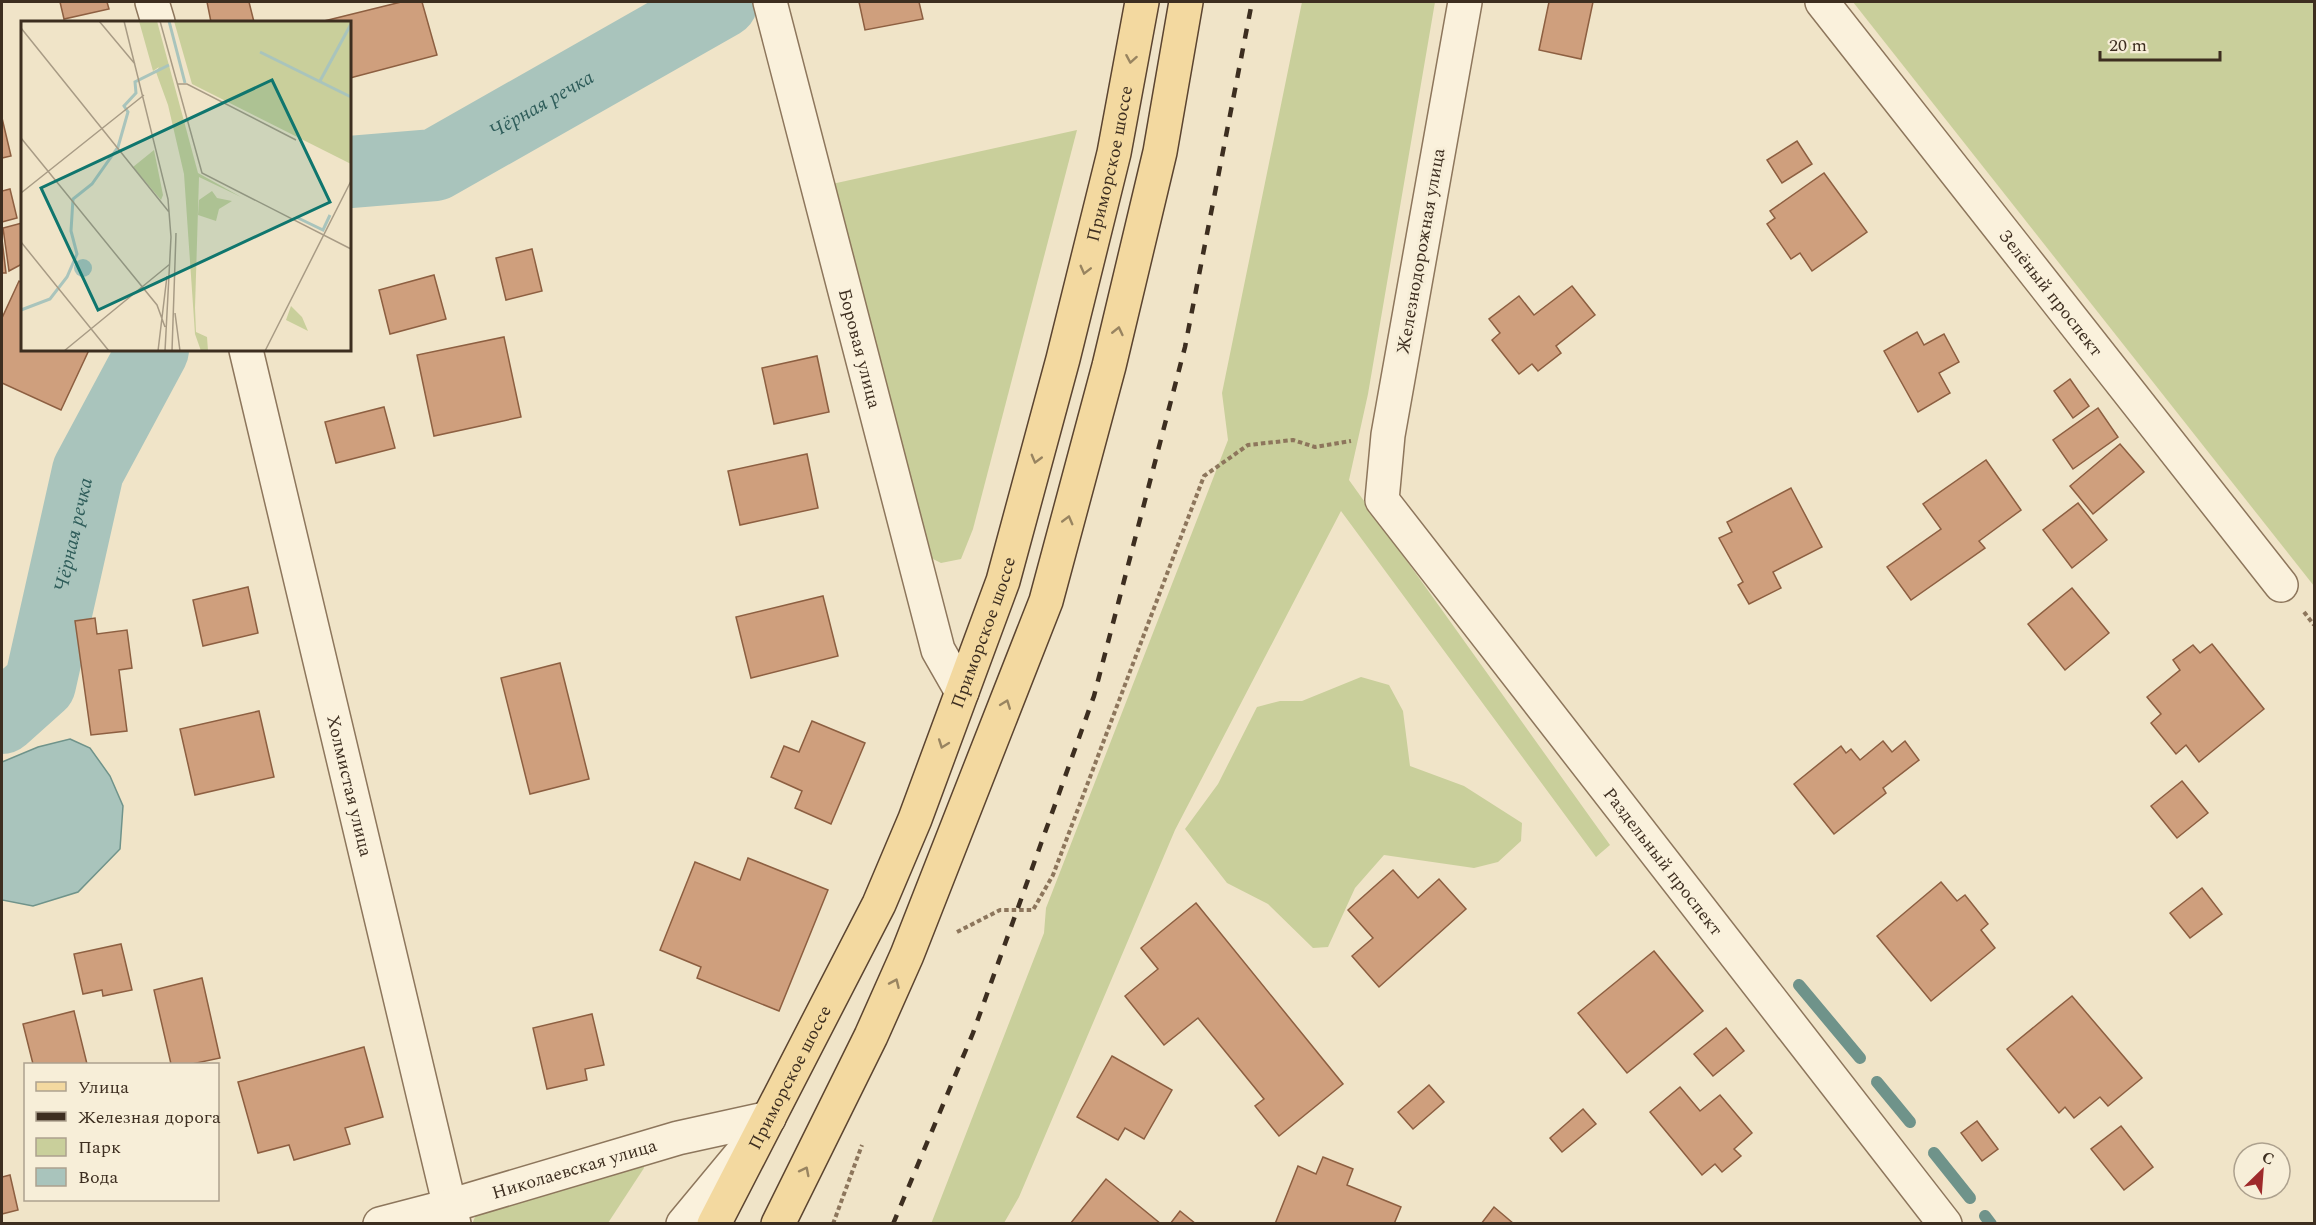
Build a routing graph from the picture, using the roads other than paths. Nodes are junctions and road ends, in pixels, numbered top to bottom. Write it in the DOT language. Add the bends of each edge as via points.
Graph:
graph roads {
  1 [pos="152,2"];
  2 [pos="770,2"];
  3 [pos="1142,2"];
  4 [pos="1186,2"];
  5 [pos="1466,2"];
  6 [pos="1822,2"];
  7 [pos="158,21"];
  8 [pos="246,351"];
  9 [pos="1382,500"];
  10 [pos="2281,585"];
  11 [pos="962,692"];
  12 [pos="770,1118"];
  13 [pos="452,1215"];
  14 [pos="380,1224"];
  15 [pos="683,1224"];
  16 [pos="714,1224"];
  17 [pos="778,1224"];
  18 [pos="1945,1224"];
  1 -- 7 [label="street"];
  2 -- 11 [label="street, Боровая улица" via="938,650"];
  3 -- 11 [label="main road, Приморское шоссе, one-way" via="1114,153 1063,359 1003,581"];
  17 -- 4 [label="main road, one-way" via="907,955 1046,601 1109,366 1160,152"];
  5 -- 9 [label="street, Железнодорожная улица" via="1388,435"];
  6 -- 10 [label="street, Зелёный проспект"];
  8 -- 13 [label="street, Холмистая улица"];
  9 -- 18 [label="street, Раздельный проспект"];
  11 -- 12 [label="main road, Приморское шоссе, one-way" via="879,904"];
  12 -- 13 [label="street, Николаевская улица" via="678,1138"];
  12 -- 15 [label="street"];
  12 -- 16 [label="main road, Приморское шоссе"];
  13 -- 14 [label="street, Николаевская улица"];
}
